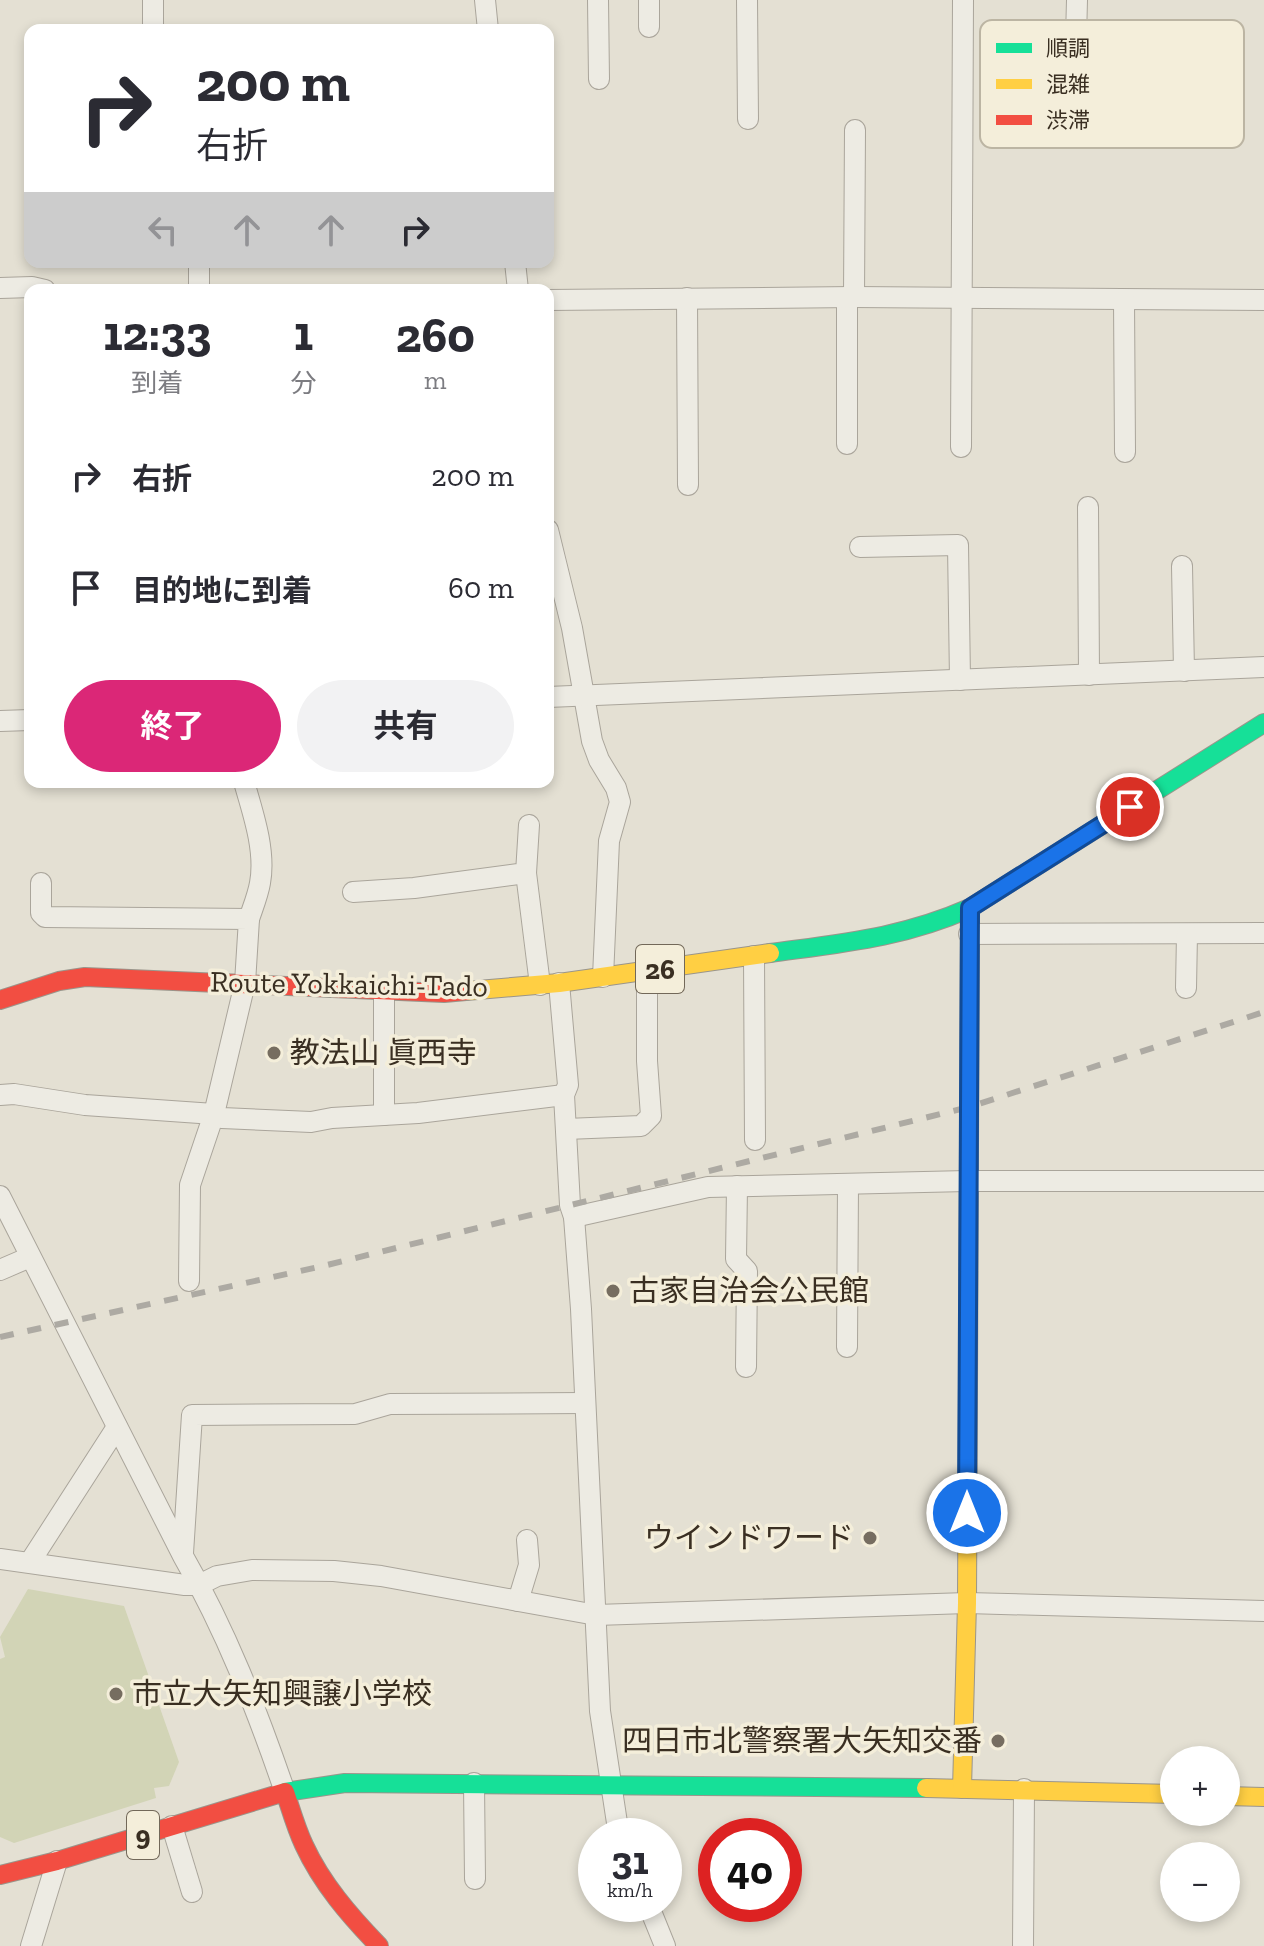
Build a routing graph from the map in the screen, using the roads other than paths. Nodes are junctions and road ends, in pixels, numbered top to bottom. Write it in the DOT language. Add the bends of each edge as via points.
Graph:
graph roads {
  1 [pos="153,0"];
  2 [pos="485,0"];
  3 [pos="598,0"];
  4 [pos="649,0"];
  5 [pos="747,0"];
  6 [pos="963,0"];
  7 [pos="1077,0"];
  8 [pos="1076,20"];
  9 [pos="153,24"];
  10 [pos="487,24"];
  11 [pos="649,27"];
  12 [pos="599,79"];
  13 [pos="748,119"];
  14 [pos="855,130"];
  15 [pos="24,287"];
  16 [pos="0,288"];
  17 [pos="850,297"];
  18 [pos="962,297"];
  19 [pos="687,298"];
  20 [pos="554,300"];
  21 [pos="1124,300"];
  22 [pos="1264,300"];
  23 [pos="847,444"];
  24 [pos="961,447"];
  25 [pos="1125,452"];
  26 [pos="688,485"];
  27 [pos="1088,507"];
  28 [pos="860,547"];
  29 [pos="554,554"];
  30 [pos="1182,566"];
  31 [pos="1264,667"];
  32 [pos="1184,671"];
  33 [pos="1089,675"];
  34 [pos="960,680"];
  35 [pos="584,695"];
  36 [pos="554,697"];
  37 [pos="24,720"];
  38 [pos="0,721"];
  39 [pos="1264,723"];
  40 [pos="245,788"];
  41 [pos="529,825"];
  42 [pos="526,873"];
  43 [pos="41,883"];
  44 [pos="353,892"];
  45 [pos="970,908"];
  46 [pos="249,919"];
  47 [pos="1264,933"];
  48 [pos="969,934"];
  49 [pos="1187,934"];
  50 [pos="754,956"];
  51 [pos="647,971"];
  52 [pos="603,977"];
  53 [pos="245,983"];
  54 [pos="549,984"];
  55 [pos="1186,988"];
  56 [pos="384,990"];
  57 [pos="0,1000"];
  58 [pos="0,1095"];
  59 [pos="564,1095"];
  60 [pos="214,1114"];
  61 [pos="384,1115"];
  62 [pos="566,1129"];
  63 [pos="755,1140"];
  64 [pos="967,1181"];
  65 [pos="1264,1181"];
  66 [pos="848,1184"];
  67 [pos="737,1186"];
  68 [pos="0,1196"];
  69 [pos="574,1217"];
  70 [pos="30,1257"];
  71 [pos="0,1270"];
  72 [pos="189,1281"];
  73 [pos="847,1347"];
  74 [pos="746,1367"];
  75 [pos="584,1403"];
  76 [pos="117,1427"];
  77 [pos="527,1540"];
  78 [pos="183,1556"];
  79 [pos="0,1559"];
  80 [pos="30,1562"];
  81 [pos="199,1585"];
  82 [pos="518,1601"];
  83 [pos="967,1603"];
  84 [pos="1264,1611"];
  85 [pos="596,1615"];
  86 [pos="474,1783"];
  87 [pos="612,1786"];
  88 [pos="962,1789"];
  89 [pos="1024,1789"];
  90 [pos="285,1792"];
  91 [pos="1160,1794"];
  92 [pos="1240,1796"];
  93 [pos="1264,1797"];
  94 [pos="616,1818"];
  95 [pos="172,1826"];
  96 [pos="57,1861"];
  97 [pos="0,1875"];
  98 [pos="475,1879"];
  99 [pos="192,1892"];
  100 [pos="655,1922"];
  101 [pos="31,1946"];
  102 [pos="379,1946"];
  103 [pos="665,1946"];
  104 [pos="1023,1946"];
  1 -- 9 [label="street"];
  2 -- 10 [label="street"];
  3 -- 12 [label="street"];
  4 -- 11 [label="street"];
  5 -- 13 [label="street"];
  6 -- 18 [label="street"];
  7 -- 8 [label="street"];
  14 -- 17 [label="street"];
  15 -- 16 [label="street"];
  17 -- 18 [label="street"];
  17 -- 19 [label="street"];
  17 -- 23 [label="street"];
  18 -- 21 [label="street"];
  18 -- 24 [label="street"];
  19 -- 20 [label="street"];
  19 -- 26 [label="street"];
  21 -- 22 [label="street"];
  21 -- 25 [label="street"];
  27 -- 33 [label="street"];
  28 -- 34 [label="street" via="958,545"];
  29 -- 35 [label="street"];
  30 -- 32 [label="street"];
  31 -- 32 [label="street"];
  32 -- 33 [label="street"];
  33 -- 34 [label="street"];
  34 -- 35 [label="street"];
  35 -- 36 [label="street"];
  35 -- 52 [label="street" via="592,741 620,802 609,841"];
  37 -- 38 [label="street"];
  39 -- 45 [label="street, Route Yokkaichi-Tado / 26"];
  40 -- 46 [label="street" via="261,867"];
  41 -- 42 [label="street"];
  42 -- 44 [label="street"];
  42 -- 54 [label="street"];
  43 -- 46 [label="street" via="45,917"];
  45 -- 48 [label="street"];
  45 -- 50 [label="street, Route Yokkaichi-Tado / 26" via="887,937"];
  46 -- 53 [label="street"];
  47 -- 49 [label="street"];
  48 -- 49 [label="street"];
  48 -- 64 [label="street"];
  49 -- 55 [label="street"];
  50 -- 51 [label="street, Route Yokkaichi-Tado / 26"];
  50 -- 63 [label="street"];
  51 -- 52 [label="street, Route Yokkaichi-Tado / 26"];
  51 -- 62 [label="street" via="651,1116 641,1126"];
  52 -- 54 [label="street, Route Yokkaichi-Tado / 26"];
  53 -- 56 [label="street, Route Yokkaichi-Tado / 26"];
  53 -- 57 [label="street, Route Yokkaichi-Tado / 26" via="85,977"];
  53 -- 60 [label="street"];
  54 -- 56 [label="street, Route Yokkaichi-Tado / 26" via="444,993"];
  54 -- 59 [label="street" via="568,1085"];
  56 -- 61 [label="street"];
  58 -- 60 [label="street"];
  59 -- 61 [label="street"];
  59 -- 62 [label="street"];
  60 -- 61 [label="street" via="311,1122"];
  60 -- 72 [label="street" via="190,1185"];
  62 -- 69 [label="street"];
  64 -- 65 [label="street"];
  64 -- 66 [label="street"];
  64 -- 83 [label="street"];
  66 -- 67 [label="street"];
  66 -- 73 [label="street"];
  67 -- 69 [label="street" via="708,1187"];
  67 -- 74 [label="street" via="736,1259 747,1271"];
  68 -- 70 [label="street"];
  69 -- 75 [label="street"];
  70 -- 71 [label="street"];
  70 -- 76 [label="street"];
  75 -- 78 [label="street" via="390,1404 355,1414 192,1415"];
  75 -- 85 [label="street"];
  76 -- 78 [label="street"];
  76 -- 80 [label="street"];
  77 -- 82 [label="street" via="529,1565"];
  78 -- 81 [label="street"];
  79 -- 80 [label="street"];
  80 -- 81 [label="street"];
  81 -- 82 [label="street" via="252,1570 334,1571"];
  81 -- 90 [label="street" via="236,1659"];
  82 -- 85 [label="street"];
  83 -- 84 [label="street"];
  83 -- 85 [label="street"];
  83 -- 88 [label="street"];
  85 -- 87 [label="street" via="600,1711"];
  86 -- 87 [label="street"];
  86 -- 90 [label="street" via="345,1783"];
  86 -- 98 [label="street"];
  87 -- 88 [label="street"];
  87 -- 94 [label="street"];
  88 -- 89 [label="street"];
  89 -- 91 [label="street"];
  89 -- 104 [label="street"];
  90 -- 95 [label="street, 9"];
  90 -- 102 [label="street" via="319,1873"];
  92 -- 93 [label="street"];
  95 -- 96 [label="street, 9"];
  95 -- 99 [label="street"];
  96 -- 97 [label="street, 9"];
  96 -- 101 [label="street"];
  100 -- 103 [label="street"];
}
